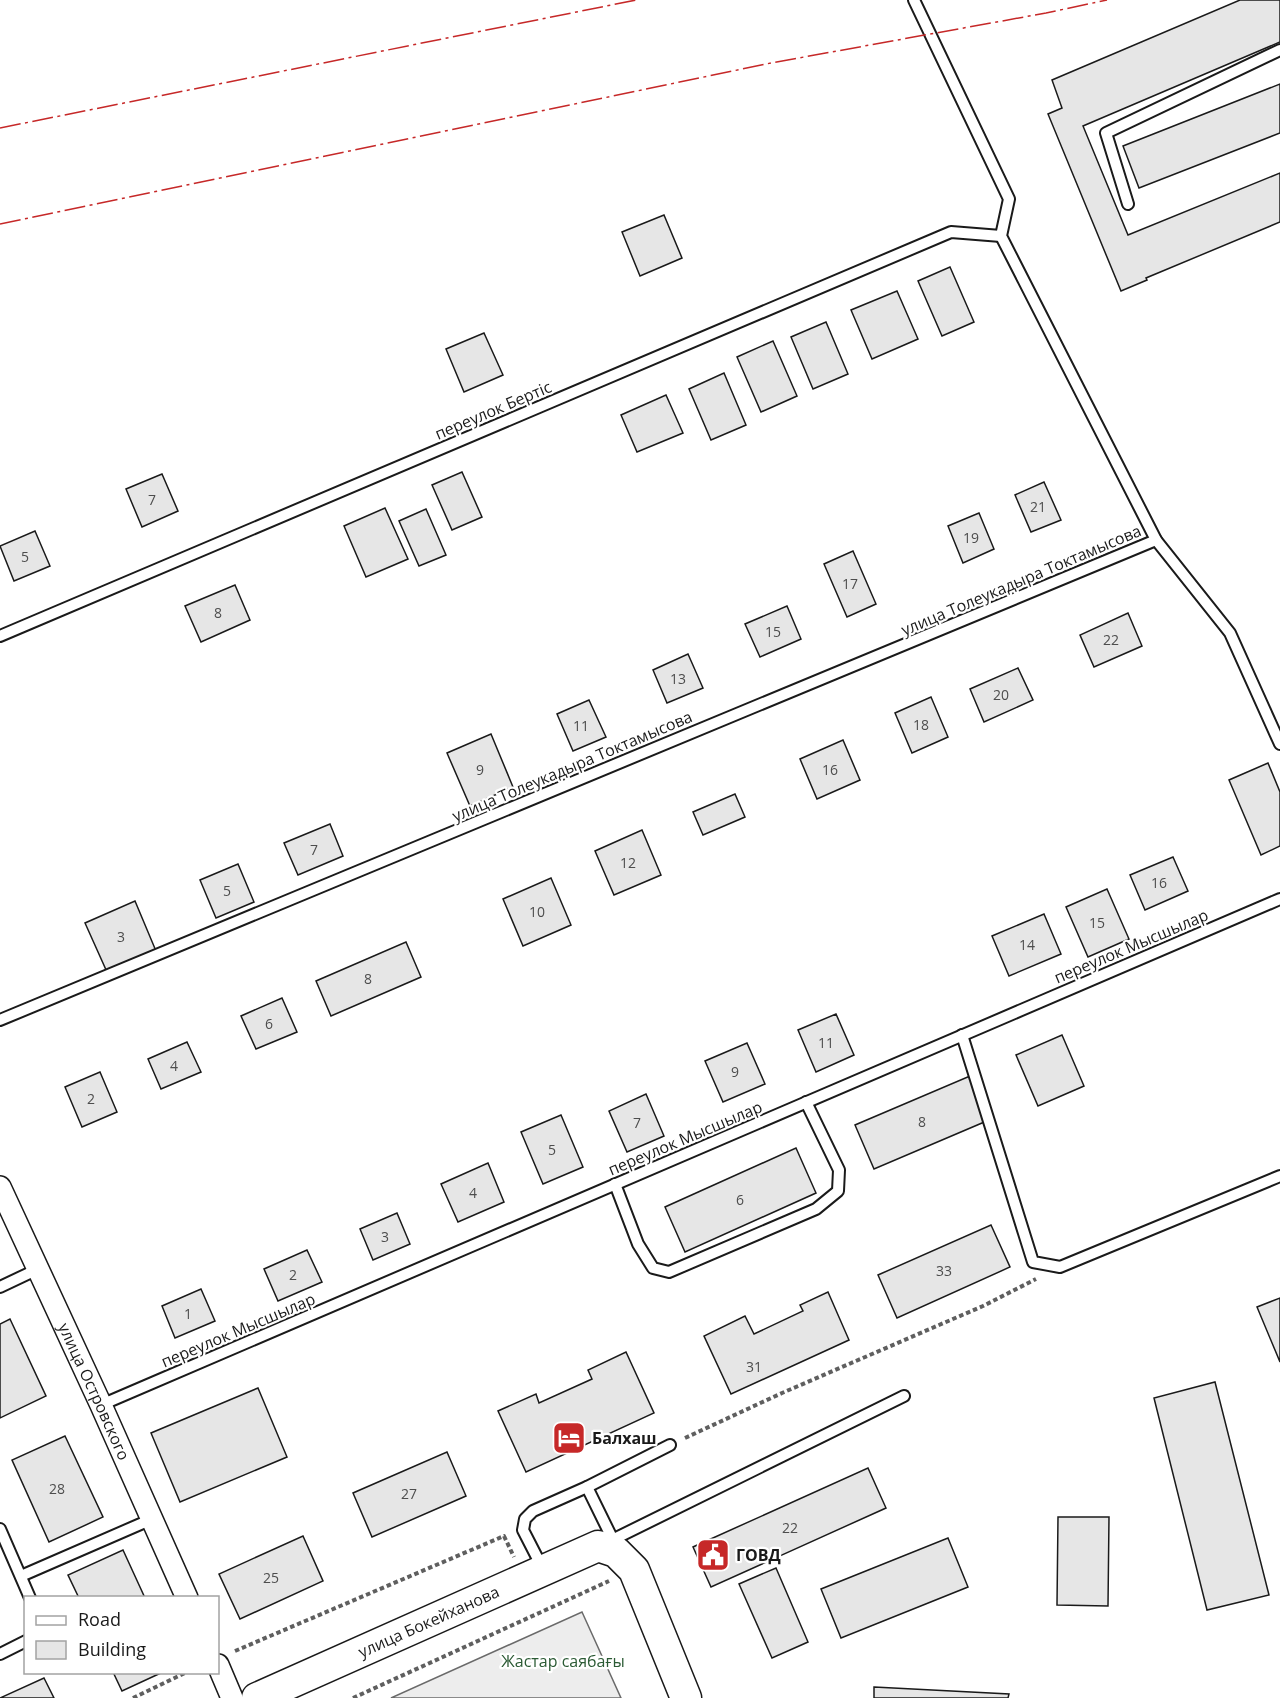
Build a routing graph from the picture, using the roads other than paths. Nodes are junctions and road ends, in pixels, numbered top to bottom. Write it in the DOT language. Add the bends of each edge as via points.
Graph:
graph roads {
  1 [pos="914,0"];
  2 [pos="1280,50"];
  3 [pos="1128,204"];
  4 [pos="1001,236"];
  5 [pos="1156,540"];
  6 [pos="0,636"];
  7 [pos="1280,744"];
  8 [pos="1280,899"];
  9 [pos="0,1020"];
  10 [pos="962,1035"];
  11 [pos="806,1102"];
  12 [pos="1280,1176"];
  13 [pos="615,1184"];
  14 [pos="0,1187"];
  15 [pos="38,1269"];
  16 [pos="0,1287"];
  17 [pos="904,1396"];
  18 [pos="101,1405"];
  19 [pos="670,1445"];
  20 [pos="587,1487"];
  21 [pos="152,1519"];
  22 [pos="0,1529"];
  23 [pos="605,1543"];
  24 [pos="532,1574"];
  25 [pos="21,1576"];
  26 [pos="29,1596"];
  27 [pos="186,1596"];
  28 [pos="24,1642"];
  29 [pos="0,1654"];
  30 [pos="223,1659"];
  31 [pos="232,1698"];
  32 [pos="257,1698"];
  33 [pos="686,1698"];
  1 -- 4 [label="lane" via="1009,199"];
  2 -- 3 [label="lane" via="1106,133"];
  4 -- 5 [label="lane"];
  4 -- 6 [label="lane, переулок Бертіс" via="951,232"];
  5 -- 7 [label="lane" via="1230,633"];
  5 -- 9 [label="lane, улица Толеукадыра Токтамысова"];
  8 -- 10 [label="lane, переулок Мысшылар"];
  10 -- 11 [label="lane, переулок Мысшылар"];
  10 -- 12 [label="lane" via="1033,1262 1060,1266"];
  11 -- 13 [label="lane, переулок Мысшылар"];
  11 -- 13 [label="lane" via="839,1170 838,1191 816,1209 679,1268 669,1272 653,1268 638,1244"];
  13 -- 18 [label="lane, переулок Мысшылар"];
  14 -- 15 [label="street, улица Островского"];
  15 -- 16 [label="lane"];
  15 -- 18 [label="street, улица Островского"];
  17 -- 23 [label="lane"];
  18 -- 21 [label="street, улица Островского"];
  19 -- 20 [label="lane"];
  20 -- 23 [label="lane"];
  20 -- 24 [label="lane" via="533,1511 525,1520 523,1530"];
  21 -- 25 [label="lane"];
  21 -- 27 [label="street, улица Островского"];
  22 -- 25 [label="lane"];
  23 -- 24 [label="street, улица Бокейханова"];
  23 -- 33 [label="street" via="634,1570"];
  24 -- 32 [label="street, улица Бокейханова"];
  25 -- 26 [label="lane"];
  28 -- 29 [label="lane"];
  30 -- 31 [label="street"];
}
